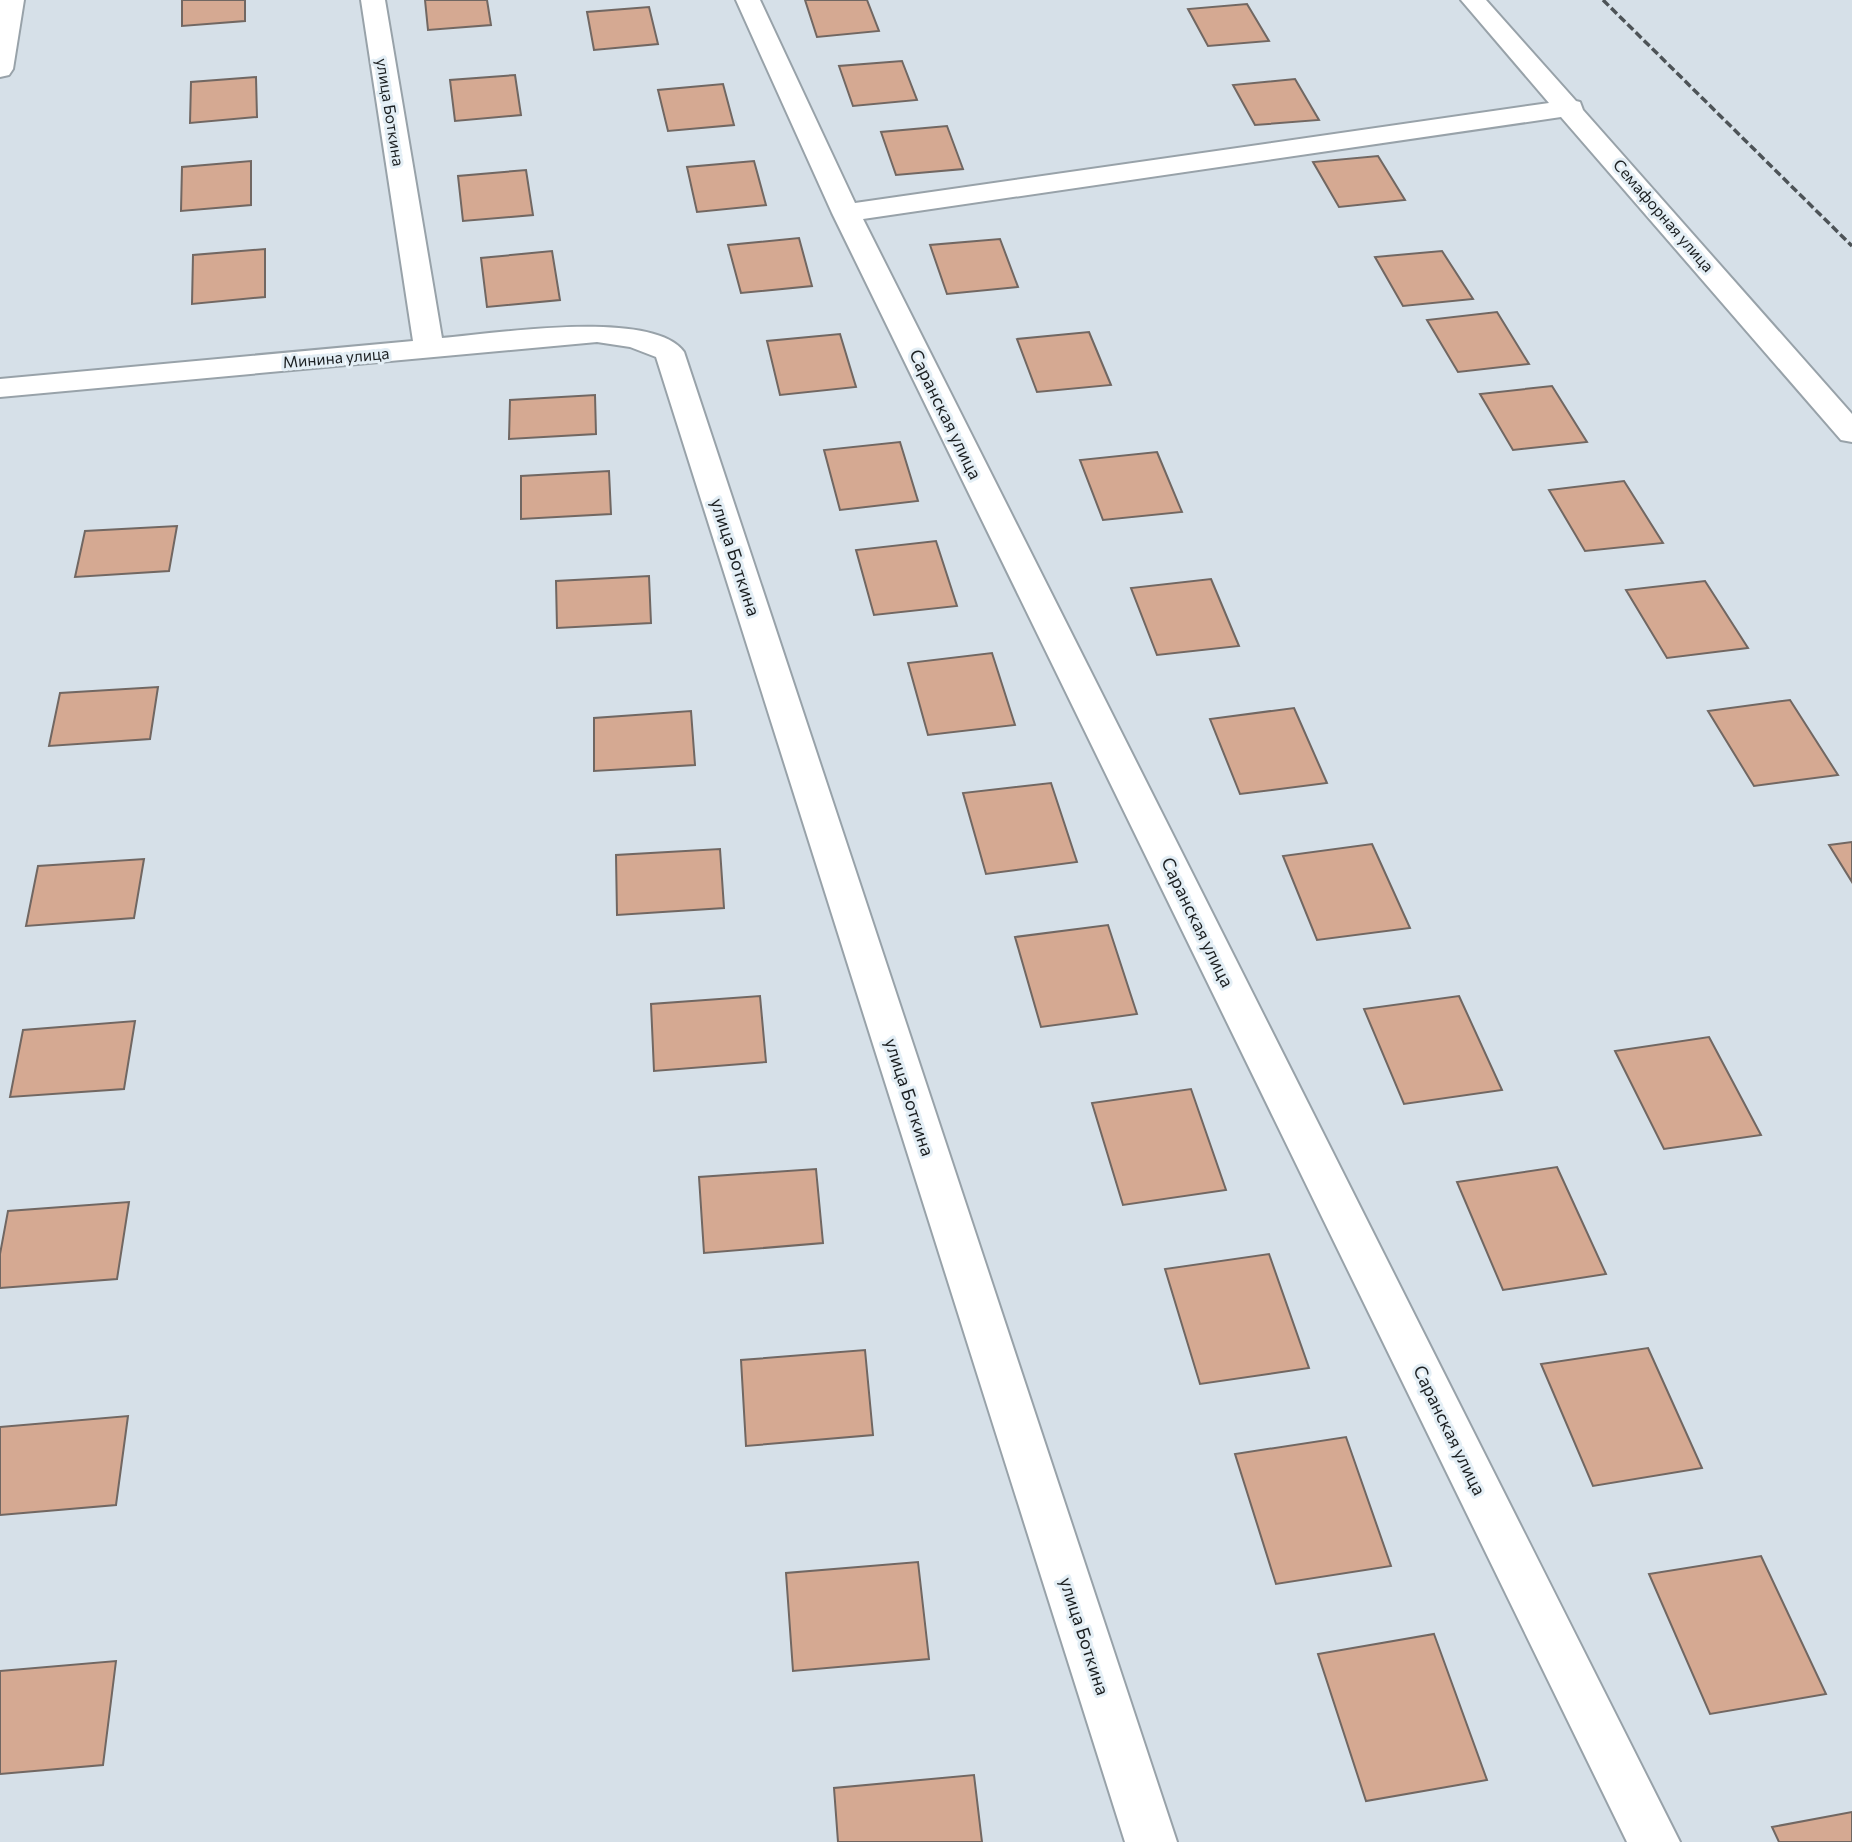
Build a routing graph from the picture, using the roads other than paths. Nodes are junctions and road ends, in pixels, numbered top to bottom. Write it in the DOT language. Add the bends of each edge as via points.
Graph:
graph roads {
  1 [pos="12,0"];
  2 [pos="373,0"];
  3 [pos="747,0"];
  4 [pos="1473,0"];
  5 [pos="0,69"];
  6 [pos="1571,108"];
  7 [pos="846,213"];
  8 [pos="429,349"];
  9 [pos="669,352"];
  10 [pos="0,388"];
  11 [pos="1852,433"];
  12 [pos="1151,1842"];
  13 [pos="1654,1842"];
  1 -- 5 [label="street"];
  2 -- 8 [label="street, улица Боткина"];
  3 -- 7 [label="street, Саранская улица"];
  4 -- 6 [label="street, Семафорная улица"];
  6 -- 7 [label="street"];
  6 -- 11 [label="street, Семафорная улица"];
  7 -- 13 [label="street, Саранская улица"];
  8 -- 9 [label="street, Минина улица" via="597,333 636,339"];
  8 -- 10 [label="street, Минина улица"];
  9 -- 12 [label="street, улица Боткина"];
}
